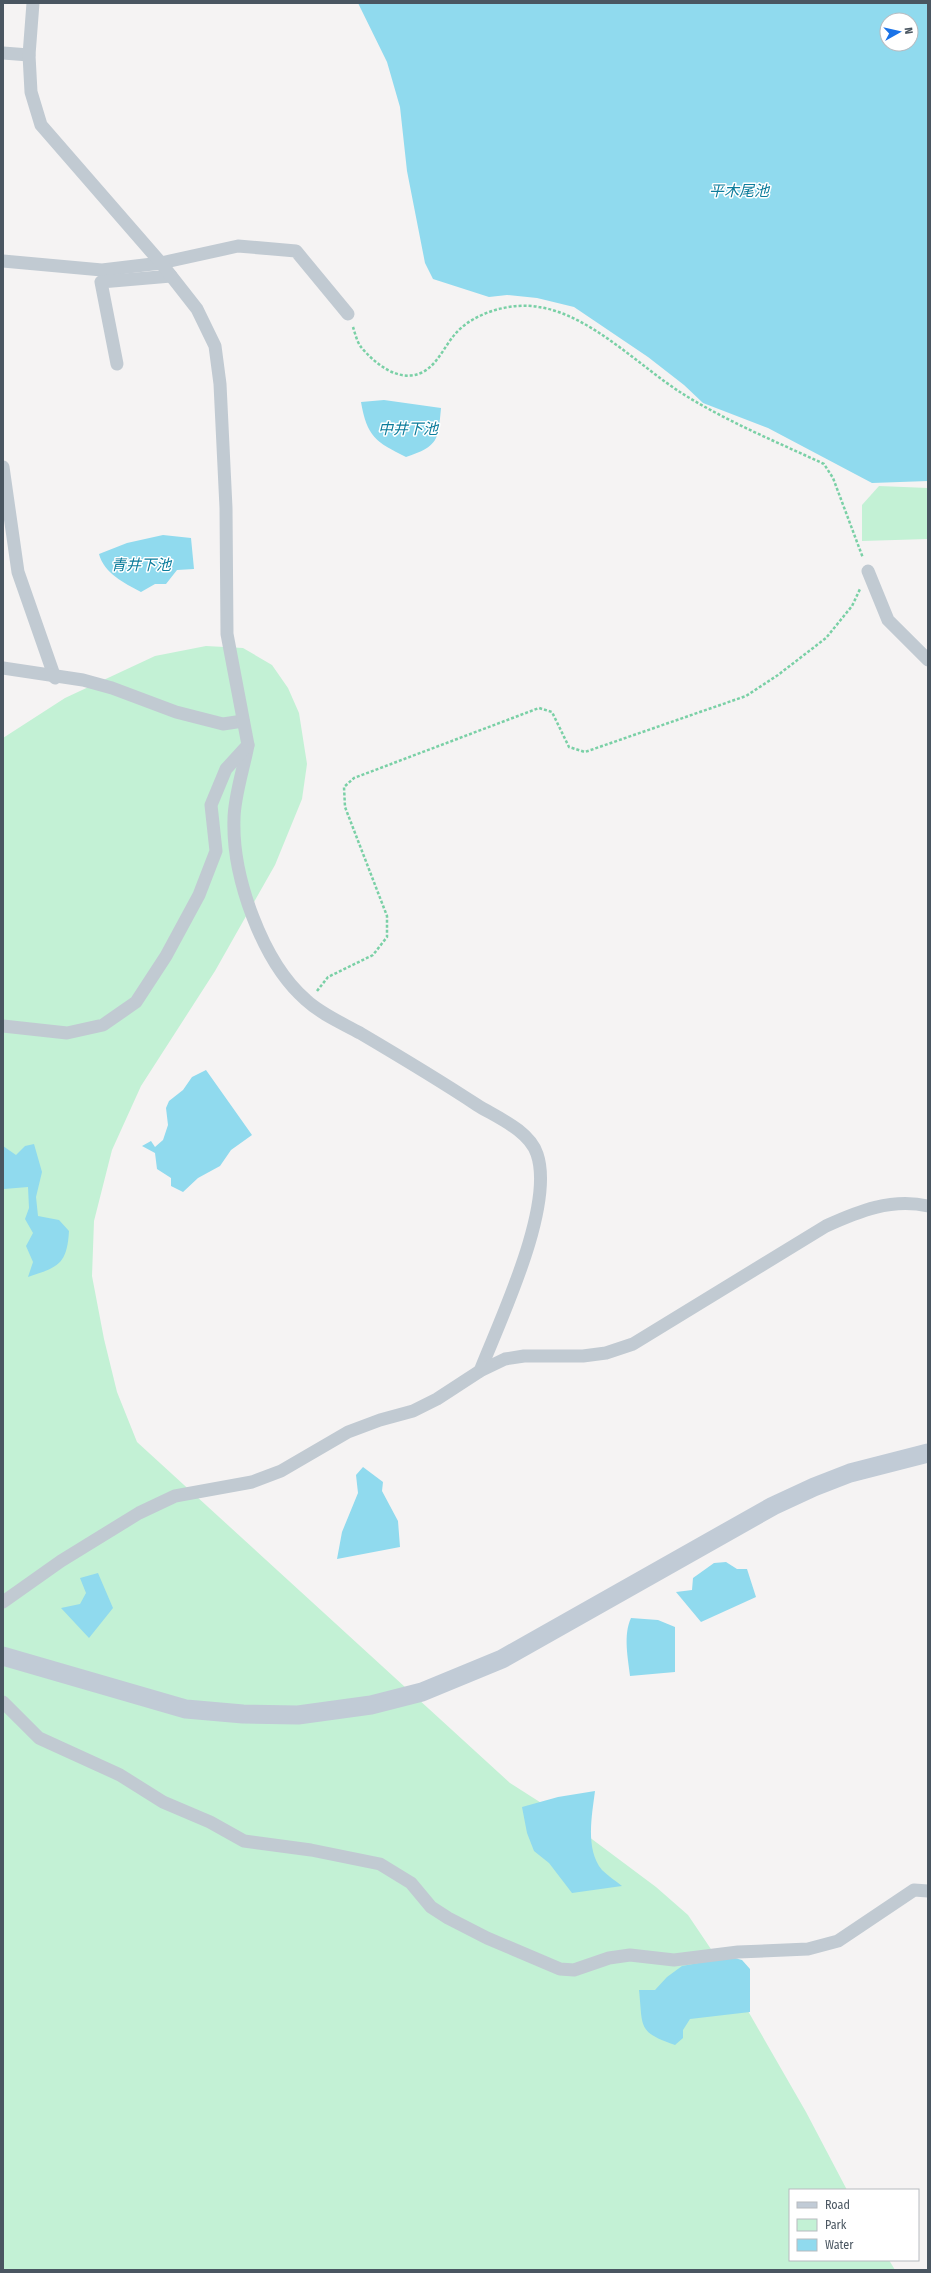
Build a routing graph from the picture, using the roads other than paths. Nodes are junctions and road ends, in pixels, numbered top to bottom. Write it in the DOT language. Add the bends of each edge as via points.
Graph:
graph roads {
  1 [pos="33,3"];
  2 [pos="3,53"];
  3 [pos="29,54"];
  4 [pos="3,262"];
  5 [pos="161,263"];
  6 [pos="171,276"];
  7 [pos="348,314"];
  8 [pos="117,364"];
  9 [pos="3,467"];
  10 [pos="868,571"];
  11 [pos="928,660"];
  12 [pos="3,668"];
  13 [pos="55,678"];
  14 [pos="243,721"];
  15 [pos="248,745"];
  16 [pos="3,1026"];
  17 [pos="928,1206"];
  18 [pos="480,1371"];
  19 [pos="928,1453"];
  20 [pos="3,1602"];
  21 [pos="3,1656"];
  22 [pos="3,1702"];
  23 [pos="928,1891"];
  1 -- 3 [label="street"];
  2 -- 3 [label="street"];
  3 -- 5 [label="street" via="31,92 41,125"];
  4 -- 5 [label="street" via="102,270"];
  5 -- 6 [label="street"];
  5 -- 7 [label="street" via="238,246 296,251"];
  6 -- 8 [label="street" via="102,282"];
  6 -- 14 [label="street" via="197,309 215,346 220,384 226,508 227,634"];
  9 -- 13 [label="street" via="18,572"];
  10 -- 11 [label="street" via="888,620"];
  12 -- 13 [label="street"];
  13 -- 14 [label="street" via="83,680 176,712 223,724"];
  14 -- 15 [label="street"];
  15 -- 16 [label="street" via="226,769 212,805 216,851 199,895 166,956 136,1002 103,1025 67,1033"];
  15 -- 18 [label="street" via="234,818 238,867 249,910 270,954 286,979 307,1002 436,1078 524,1135 537,1153 541,1182 530,1243"];
  17 -- 18 [label="street" via="914,1203 882,1205 857,1212 826,1226 633,1344 606,1353 583,1356 524,1356 505,1359"];
  18 -- 20 [label="street" via="437,1399 413,1411 348,1432 281,1471 252,1482 175,1496 139,1513 61,1561"];
  19 -- 21 [label="street" via="850,1473 814,1487 773,1506 502,1659 422,1692 371,1705 298,1715 186,1709"];
  22 -- 23 [label="street" via="39,1738 120,1775 163,1802 210,1822 244,1841 311,1850 380,1864 411,1883 431,1907 448,1918 487,1938 560,1969 574,1970 609,1958 630,1955 674,1960 738,1952 808,1949 838,1941 914,1890"];
}
